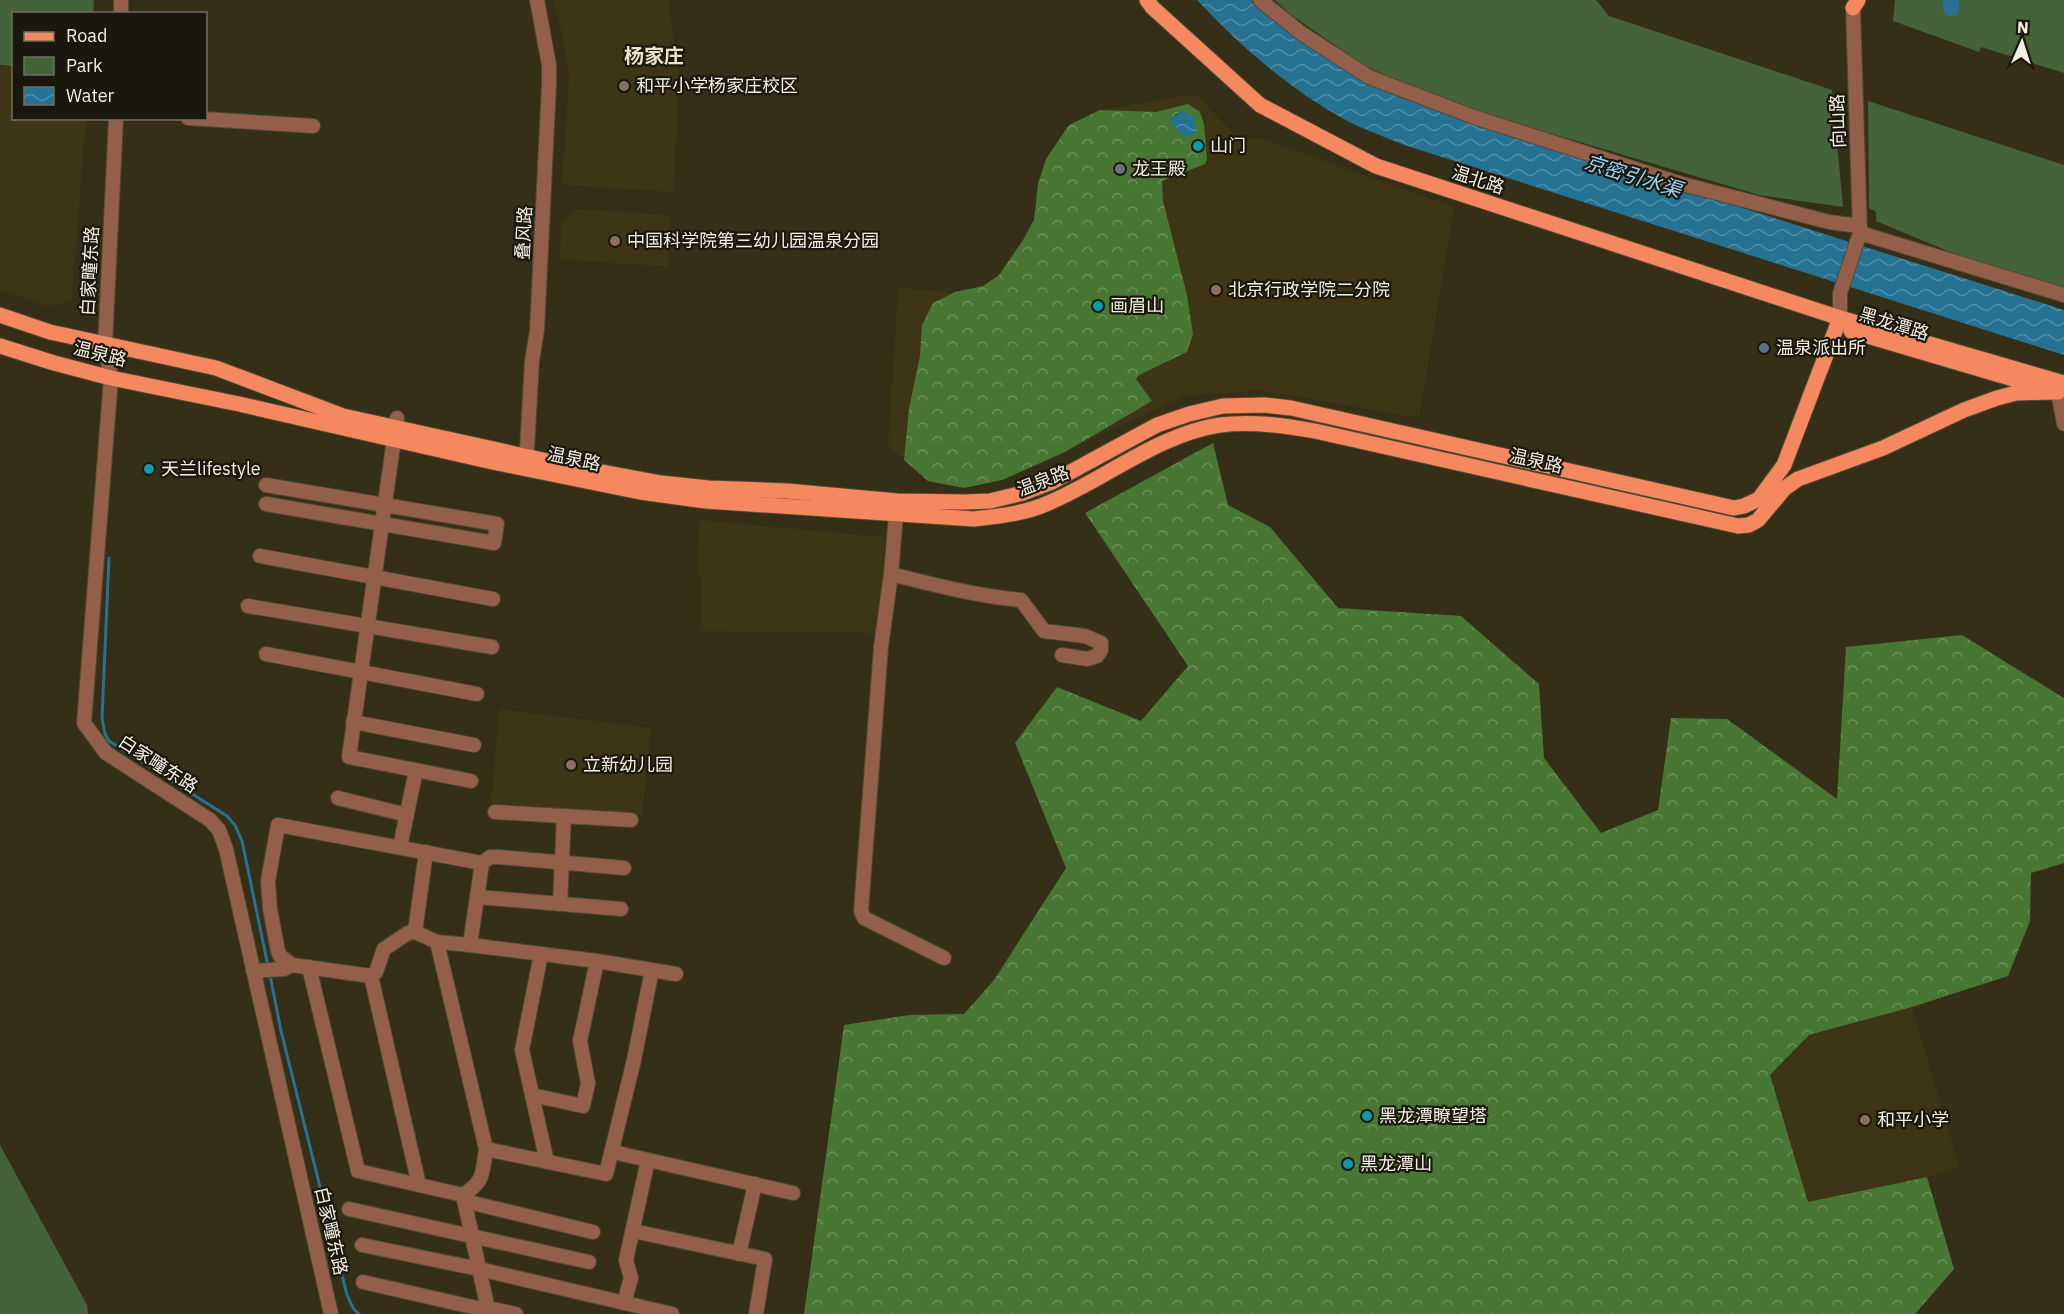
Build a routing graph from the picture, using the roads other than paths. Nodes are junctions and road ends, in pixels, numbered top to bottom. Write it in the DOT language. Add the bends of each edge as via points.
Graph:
graph roads {
  1 [pos="537,0"];
  2 [pos="1147,0"];
  3 [pos="1260,0"];
  4 [pos="1855,3"];
  5 [pos="207,119"];
  6 [pos="116,120"];
  7 [pos="313,126"];
  8 [pos="1860,230"];
  9 [pos="2064,295"];
  10 [pos="0,315"];
  11 [pos="1840,318"];
  12 [pos="105,345"];
  13 [pos="0,346"];
  14 [pos="111,378"];
  15 [pos="2062,388"];
  16 [pos="2064,423"];
  17 [pos="396,429"];
  18 [pos="526,463"];
  19 [pos="266,486"];
  20 [pos="266,504"];
  21 [pos="385,505"];
  22 [pos="1721,506"];
  23 [pos="896,507"];
  24 [pos="1719,523"];
  25 [pos="382,524"];
  26 [pos="260,556"];
  27 [pos="891,574"];
  28 [pos="375,577"];
  29 [pos="493,598"];
  30 [pos="249,606"];
  31 [pos="368,626"];
  32 [pos="492,647"];
  33 [pos="266,654"];
  34 [pos="1062,655"];
  35 [pos="361,672"];
  36 [pos="477,694"];
  37 [pos="353,722"];
  38 [pos="474,745"];
  39 [pos="416,770"];
  40 [pos="471,781"];
  41 [pos="338,798"];
  42 [pos="495,812"];
  43 [pos="406,815"];
  44 [pos="564,816"];
  45 [pos="631,820"];
  46 [pos="400,847"];
  47 [pos="426,852"];
  48 [pos="482,863"];
  49 [pos="562,863"];
  50 [pos="624,868"];
  51 [pos="477,897"];
  52 [pos="560,904"];
  53 [pos="621,909"];
  54 [pos="415,932"];
  55 [pos="437,942"];
  56 [pos="470,945"];
  57 [pos="541,954"];
  58 [pos="944,958"];
  59 [pos="597,961"];
  60 [pos="292,965"];
  61 [pos="309,967"];
  62 [pos="652,970"];
  63 [pos="263,971"];
  64 [pos="676,974"];
  65 [pos="371,976"];
  66 [pos="532,1095"];
  67 [pos="486,1149"];
  68 [pos="613,1152"];
  69 [pos="648,1160"];
  70 [pos="547,1162"];
  71 [pos="755,1184"];
  72 [pos="419,1185"];
  73 [pos="793,1193"];
  74 [pos="464,1198"];
  75 [pos="349,1209"];
  76 [pos="633,1231"];
  77 [pos="593,1232"];
  78 [pos="472,1235"];
  79 [pos="362,1245"];
  80 [pos="739,1254"];
  81 [pos="589,1262"];
  82 [pos="479,1269"];
  83 [pos="363,1282"];
  84 [pos="624,1303"];
  85 [pos="488,1311"];
  86 [pos="331,1314"];
  87 [pos="516,1314"];
  88 [pos="672,1314"];
  89 [pos="756,1314"];
  1 -- 18 [label="street, 叠风路" via="549,85"];
  2 -- 11 [label="main road, 温北路" via="1260,105 1377,166"];
  3 -- 8 [label="street" via="1301,33 1369,77 1474,117 1682,184"];
  4 -- 8 [label="street, 向山路"];
  5 -- 7 [label="street"];
  6 -- 12 [label="street, 白家疃东路"];
  8 -- 9 [label="street"];
  8 -- 11 [label="street, 向山路" via="1840,293"];
  10 -- 12 [label="main road, 温泉路"];
  11 -- 15 [label="main road, 黑龙潭路" via="1846,330"];
  11 -- 22 [label="main road, 温泉路" via="1784,465 1759,499 1734,508"];
  12 -- 14 [label="street, 白家疃东路"];
  12 -- 17 [label="main road, 温泉路" via="216,368 343,416"];
  13 -- 14 [label="main road, 温泉路"];
  14 -- 17 [label="main road, 温泉路" via="239,404"];
  14 -- 63 [label="street, 白家疃东路" via="84,723 106,753 210,820 219,830"];
  15 -- 16 [label="street"];
  15 -- 24 [label="main road, 温泉路" via="2016,393 1964,410 1883,448 1798,479 1749,525"];
  17 -- 18 [label="main road, 温泉路"];
  17 -- 21 [label="street"];
  18 -- 23 [label="main road, 温泉路" via="661,483 787,491"];
  19 -- 21 [label="street"];
  20 -- 25 [label="street"];
  21 -- 25 [label="street"];
  21 -- 25 [label="street" via="497,524 494,543"];
  22 -- 23 [label="main road, 温泉路" via="1291,408 1241,405 1206,409 1157,425 1075,471 1023,493 990,501"];
  22 -- 24 [label="main road" via="1730,518"];
  23 -- 24 [label="main road, 温泉路" via="974,519 1006,515 1063,497 1180,436 1218,426 1260,423 1315,431"];
  23 -- 27 [label="street"];
  25 -- 28 [label="street"];
  26 -- 28 [label="street"];
  27 -- 34 [label="street" via="1021,600 1044,631 1085,636 1101,644 1097,656 1087,659"];
  27 -- 58 [label="street" via="880,647 861,911 864,918"];
  28 -- 29 [label="street"];
  28 -- 31 [label="street"];
  30 -- 31 [label="street"];
  31 -- 32 [label="street"];
  31 -- 35 [label="street"];
  33 -- 35 [label="street"];
  35 -- 36 [label="street"];
  35 -- 37 [label="street"];
  37 -- 38 [label="street"];
  37 -- 39 [label="street" via="349,757"];
  39 -- 40 [label="street"];
  39 -- 43 [label="street"];
  41 -- 43 [label="street"];
  42 -- 44 [label="street"];
  43 -- 46 [label="street"];
  44 -- 45 [label="street"];
  44 -- 49 [label="street"];
  46 -- 47 [label="street"];
  46 -- 60 [label="street" via="278,825 268,881 270,909 278,951"];
  47 -- 48 [label="street"];
  47 -- 54 [label="street"];
  48 -- 49 [label="street" via="490,857"];
  48 -- 51 [label="street"];
  49 -- 50 [label="street"];
  49 -- 52 [label="street"];
  51 -- 52 [label="street"];
  51 -- 56 [label="street"];
  52 -- 53 [label="street"];
  54 -- 55 [label="street"];
  54 -- 65 [label="street" via="384,949"];
  55 -- 56 [label="street"];
  55 -- 67 [label="street"];
  56 -- 57 [label="street"];
  57 -- 59 [label="street"];
  57 -- 66 [label="street" via="522,1050"];
  59 -- 62 [label="street"];
  59 -- 66 [label="street" via="580,1041 588,1083 584,1106"];
  60 -- 61 [label="street"];
  60 -- 63 [label="street"];
  61 -- 65 [label="street"];
  61 -- 72 [label="street" via="358,1171"];
  62 -- 64 [label="street"];
  62 -- 68 [label="street"];
  63 -- 86 [label="street, 白家疃东路"];
  65 -- 72 [label="street"];
  66 -- 70 [label="street"];
  67 -- 70 [label="street"];
  67 -- 74 [label="street" via="481,1178"];
  68 -- 69 [label="street"];
  68 -- 70 [label="street" via="606,1174"];
  69 -- 71 [label="street"];
  69 -- 76 [label="street"];
  71 -- 73 [label="street"];
  71 -- 80 [label="street"];
  72 -- 74 [label="street"];
  74 -- 77 [label="street"];
  74 -- 78 [label="street"];
  75 -- 78 [label="street"];
  76 -- 80 [label="street"];
  76 -- 84 [label="street" via="626,1260 630,1278"];
  78 -- 81 [label="street"];
  78 -- 82 [label="street"];
  79 -- 82 [label="street"];
  80 -- 89 [label="street" via="765,1259"];
  82 -- 84 [label="street"];
  82 -- 85 [label="street"];
  83 -- 85 [label="street"];
  84 -- 88 [label="street"];
  85 -- 87 [label="street"];
}
